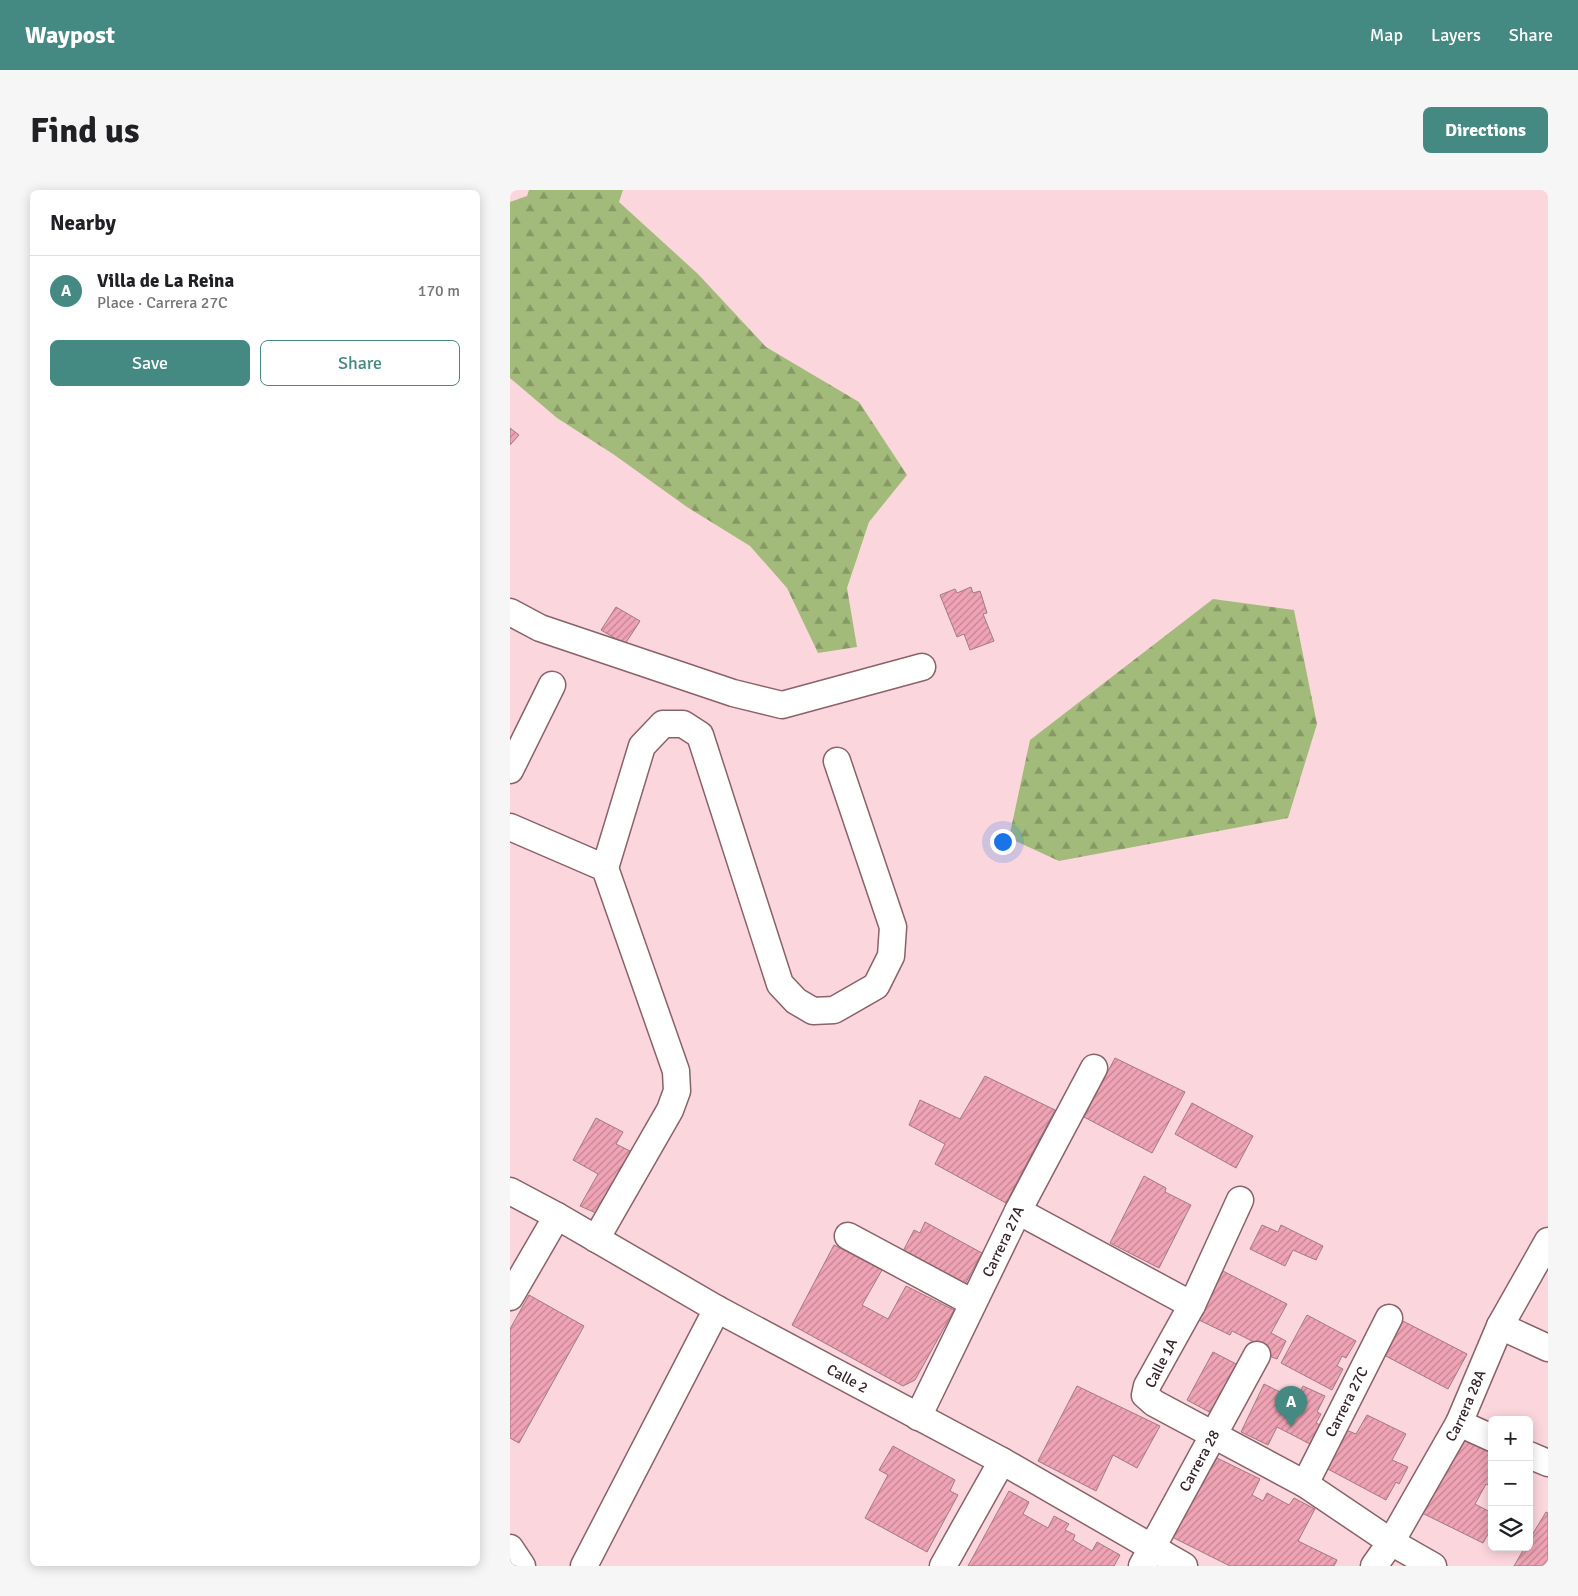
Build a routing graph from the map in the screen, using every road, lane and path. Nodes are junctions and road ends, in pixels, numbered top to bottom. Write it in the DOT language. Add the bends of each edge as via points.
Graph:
graph roads {
  1 [pos="510,612"];
  2 [pos="922,667"];
  3 [pos="552,685"];
  4 [pos="837,761"];
  5 [pos="510,770"];
  6 [pos="510,827"];
  7 [pos="605,868"];
  8 [pos="1094,1068"];
  9 [pos="510,1191"];
  10 [pos="1240,1200"];
  11 [pos="1018,1211"];
  12 [pos="557,1216"];
  13 [pos="848,1236"];
  14 [pos="596,1239"];
  15 [pos="1548,1241"];
  16 [pos="510,1297"];
  17 [pos="974,1303"];
  18 [pos="1192,1305"];
  19 [pos="717,1309"];
  20 [pos="1389,1318"];
  21 [pos="1500,1326"];
  22 [pos="1548,1348"];
  23 [pos="1257,1355"];
  24 [pos="918,1417"];
  25 [pos="1459,1423"];
  26 [pos="1214,1436"];
  27 [pos="1488,1436"];
  28 [pos="1533,1457"];
  29 [pos="1002,1461"];
  30 [pos="1548,1463"];
  31 [pos="1305,1484"];
  32 [pos="1391,1542"];
  33 [pos="510,1548"];
  34 [pos="1147,1557"];
  35 [pos="522,1566"];
  36 [pos="584,1566"];
  37 [pos="943,1566"];
  38 [pos="1184,1566"];
  39 [pos="1374,1566"];
  40 [pos="1433,1566"];
  1 -- 2 [label="street" via="540,628 782,705"];
  3 -- 5 [label="street"];
  4 -- 7 [label="street" via="894,927 891,956 876,986 834,1010 813,1011 796,1001 780,984 700,736 683,724 663,724 642,746"];
  6 -- 7 [label="street"];
  7 -- 14 [label="street" via="676,1071 677,1091 670,1110"];
  8 -- 11 [label="street, Carrera 27A"];
  9 -- 12 [label="street, Calle 2"];
  10 -- 18 [label="street"];
  11 -- 17 [label="street, Carrera 27A"];
  11 -- 18 [label="street"];
  12 -- 14 [label="street, Calle 2"];
  12 -- 16 [label="street"];
  13 -- 17 [label="street"];
  14 -- 19 [label="street, Calle 2"];
  15 -- 21 [label="street, Carrera 28A"];
  17 -- 24 [label="street, Carrera 27A"];
  18 -- 26 [label="street, Calle 1A" via="1145,1395"];
  19 -- 24 [label="street, Calle 2"];
  19 -- 36 [label="street"];
  20 -- 31 [label="street, Carrera 27C"];
  21 -- 22 [label="street"];
  21 -- 25 [label="street, Carrera 28A"];
  23 -- 26 [label="street, Carrera 28"];
  24 -- 29 [label="street, Calle 2"];
  25 -- 27 [label="street"];
  25 -- 32 [label="street, Carrera 28A"];
  26 -- 31 [label="street, Calle 1A"];
  26 -- 34 [label="street, Carrera 28"];
  28 -- 30 [label="street"];
  29 -- 34 [label="street, Calle 2"];
  29 -- 37 [label="street"];
  31 -- 32 [label="street, Calle 1A"];
  32 -- 39 [label="street, Carrera 28A"];
  32 -- 40 [label="street, Calle 1A"];
  33 -- 35 [label="street"];
  34 -- 38 [label="street, Calle 2"];
}
